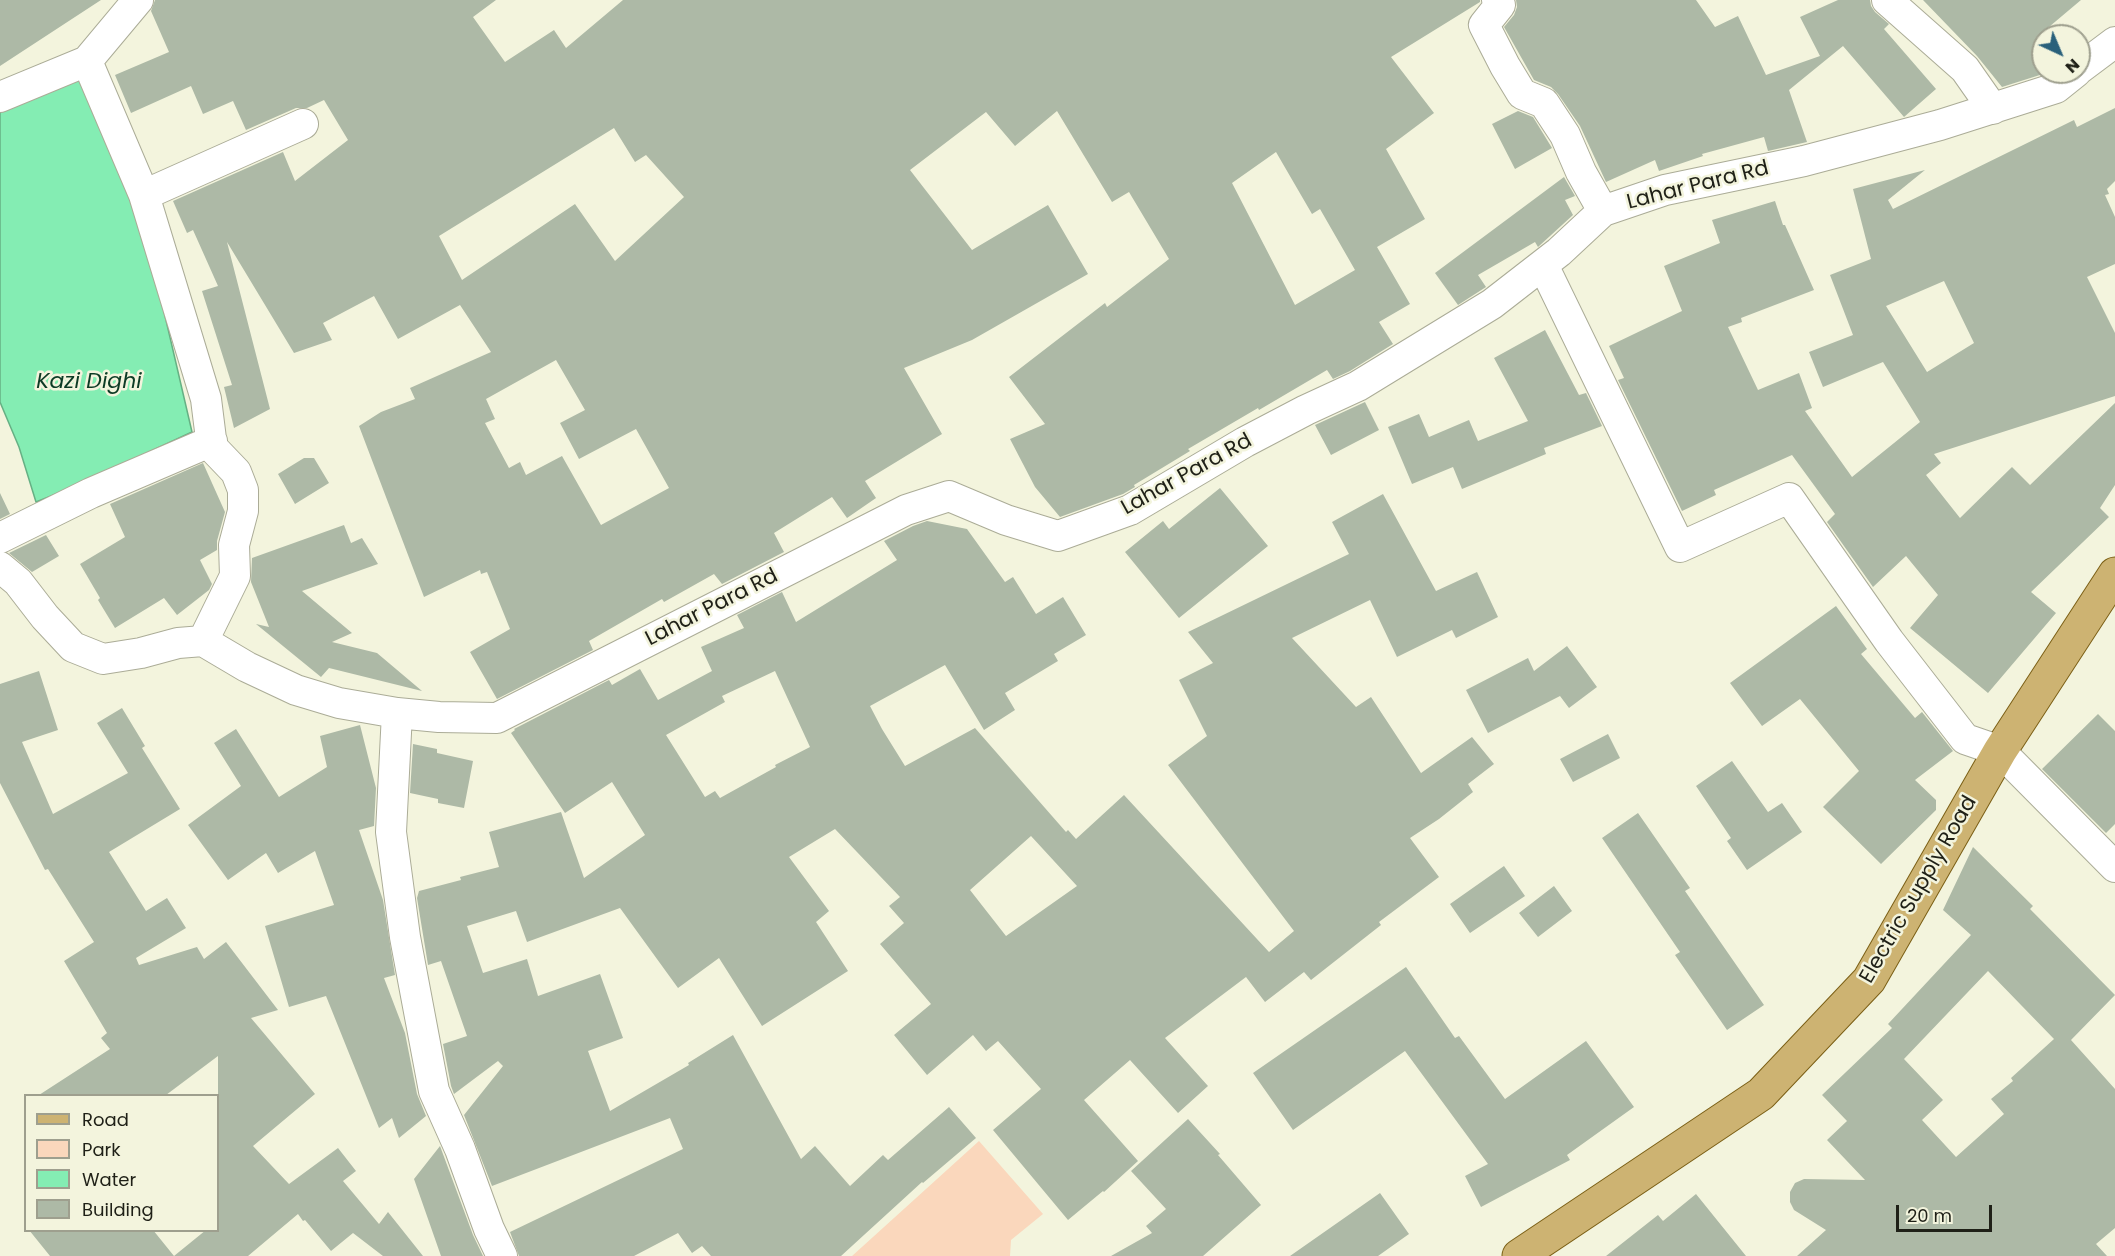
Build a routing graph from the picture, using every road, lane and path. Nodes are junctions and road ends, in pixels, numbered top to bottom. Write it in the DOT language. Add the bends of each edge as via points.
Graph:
graph roads {
  1 [pos="138,0"];
  2 [pos="1497,0"];
  3 [pos="1887,0"];
  4 [pos="2115,42"];
  5 [pos="2091,60"];
  6 [pos="87,61"];
  7 [pos="2061,84"];
  8 [pos="0,96"];
  9 [pos="1993,109"];
  10 [pos="303,124"];
  11 [pos="144,195"];
  12 [pos="1603,211"];
  13 [pos="1543,265"];
  14 [pos="212,441"];
  15 [pos="0,538"];
  16 [pos="0,567"];
  17 [pos="2115,574"];
  18 [pos="202,641"];
  19 [pos="397,713"];
  20 [pos="2000,751"];
  21 [pos="2115,867"];
  22 [pos="502,1256"];
  23 [pos="1519,1256"];
  1 -- 6 [label="street"];
  2 -- 12 [label="street" via="1500,5 1484,25 1522,94 1544,103 1565,135"];
  3 -- 9 [label="street" via="1965,69"];
  4 -- 5 [label="street, Lahar Para Rd"];
  6 -- 8 [label="street"];
  6 -- 11 [label="street"];
  7 -- 9 [label="street, Lahar Para Rd"];
  9 -- 12 [label="street, Lahar Para Rd" via="1804,161 1665,190"];
  10 -- 11 [label="street"];
  11 -- 14 [label="street" via="206,399"];
  12 -- 13 [label="street, Lahar Para Rd"];
  13 -- 19 [label="street, Lahar Para Rd" via="1492,304 1358,386 1245,442 1130,510 1058,536 949,496 906,510 497,718"];
  13 -- 20 [label="street" via="1680,547 1789,498 1889,641 1965,739"];
  14 -- 15 [label="street" via="91,493"];
  14 -- 18 [label="street" via="212,447 236,472 243,490 243,511 234,544 235,576"];
  16 -- 18 [label="street" via="18,582 73,647 103,659"];
  17 -- 20 [label="main road, Electric Supply Road"];
  18 -- 19 [label="street, Lahar Para Rd" via="296,690 339,703"];
  19 -- 22 [label="street" via="391,832 405,937 434,1091"];
  20 -- 21 [label="street"];
  20 -- 23 [label="main road, Electric Supply Road" via="1869,980 1769,1086"];
}
